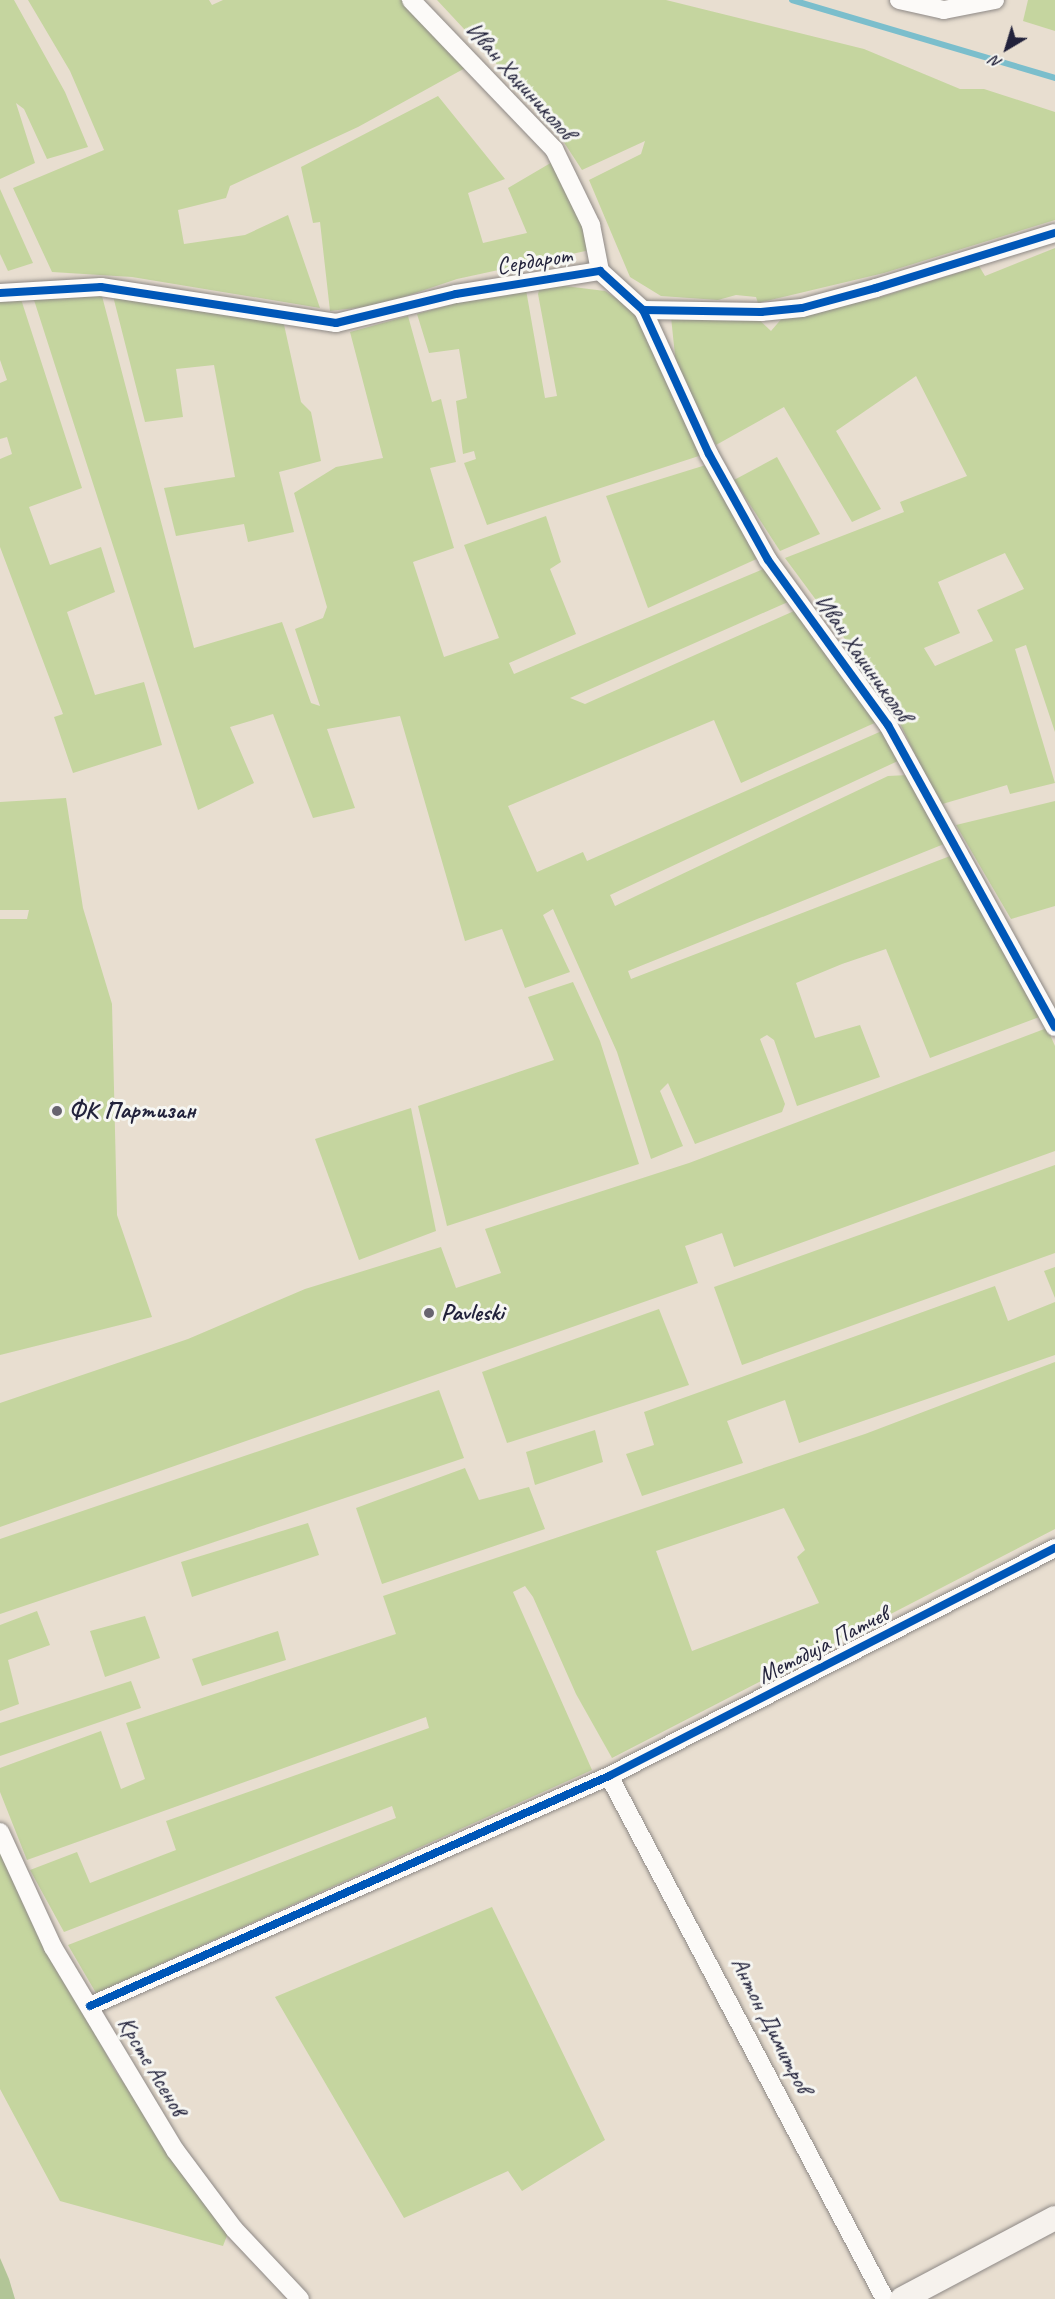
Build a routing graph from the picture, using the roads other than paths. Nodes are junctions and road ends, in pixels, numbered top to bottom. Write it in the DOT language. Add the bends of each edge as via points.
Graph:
graph roads {
  1 [pos="411,0"];
  2 [pos="899,0"];
  3 [pos="995,0"];
  4 [pos="1055,233"];
  5 [pos="600,271"];
  6 [pos="0,293"];
  7 [pos="643,310"];
  8 [pos="1055,1027"];
  9 [pos="1055,1548"];
  10 [pos="609,1776"];
  11 [pos="0,1832"];
  12 [pos="90,2006"];
  13 [pos="1055,2218"];
  14 [pos="300,2299"];
  15 [pos="885,2299"];
  16 [pos="902,2299"];
  1 -- 5 [label="street, Иван Хаџиниколов" via="554,149 591,225"];
  2 -- 3 [label="street" via="944,10"];
  4 -- 7 [label="street" via="802,308 714,314"];
  5 -- 6 [label="street, Сердарот" via="456,294 336,324 101,287"];
  5 -- 7 [label="street, Сердарот"];
  7 -- 8 [label="street, Иван Хаџиниколов" via="709,454 768,560 888,724 936,819"];
  9 -- 10 [label="street, Методија Патчев"];
  10 -- 12 [label="street, Методија Патчев"];
  10 -- 15 [label="street, Антон Димитров"];
  11 -- 12 [label="street, Крсте Асенов" via="53,1947"];
  12 -- 14 [label="street, Крсте Асенов" via="175,2150 234,2229"];
  13 -- 16 [label="main road"];
}
